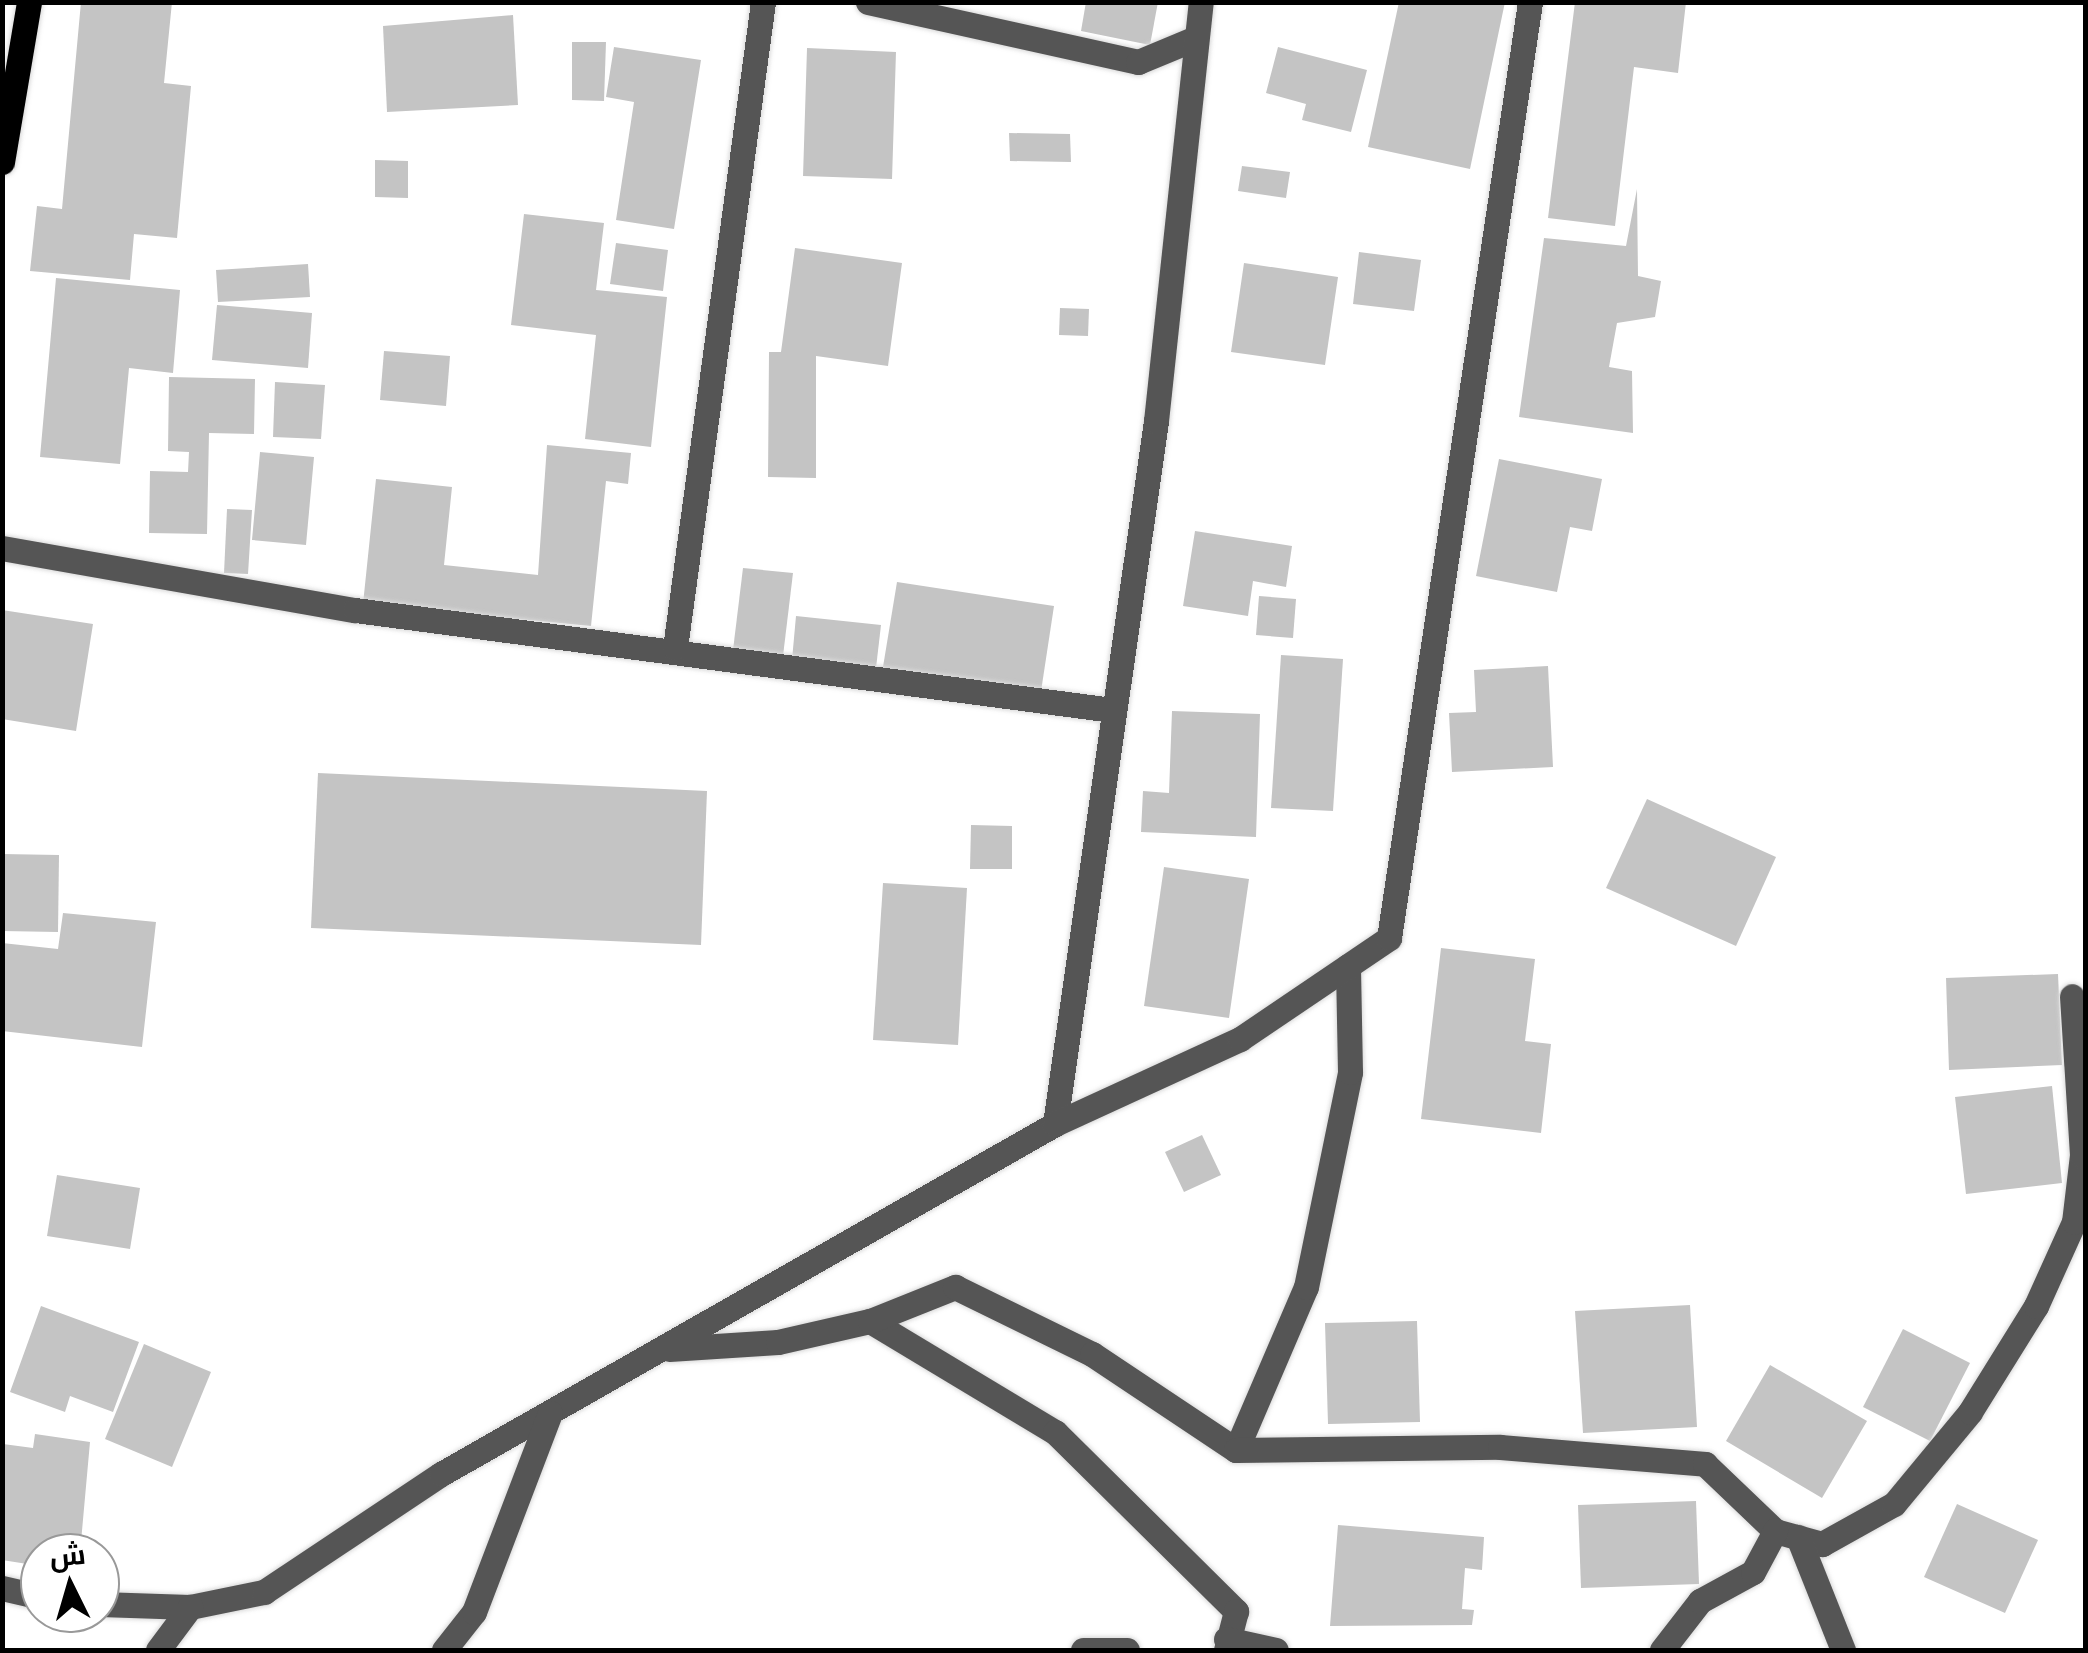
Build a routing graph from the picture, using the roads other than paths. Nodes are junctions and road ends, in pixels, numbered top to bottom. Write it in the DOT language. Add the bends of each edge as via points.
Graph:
graph roads {
  1 [pos="29,2"];
  2 [pos="763,2"];
  3 [pos="868,2"];
  4 [pos="1201,2"];
  5 [pos="1530,2"];
  6 [pos="1196,38"];
  7 [pos="2,162"];
  8 [pos="2,548"];
  9 [pos="674,648"];
  10 [pos="1113,710"];
  11 [pos="1348,966"];
  12 [pos="2072,996"];
  13 [pos="1055,1124"];
  14 [pos="870,1321"];
  15 [pos="664,1350"];
  16 [pos="550,1412"];
  17 [pos="1236,1450"];
  18 [pos="1787,1534"];
  19 [pos="120,1605"];
  20 [pos="190,1607"];
  21 [pos="1226,1645"];
  22 [pos="158,1650"];
  23 [pos="444,1650"];
  24 [pos="1082,1650"];
  25 [pos="1127,1650"];
  26 [pos="1276,1650"];
  27 [pos="1662,1650"];
  28 [pos="1843,1650"];
  1 -- 7 [label="main road"];
  2 -- 9 [label="street"];
  3 -- 6 [label="street" via="1138,62"];
  4 -- 6 [label="street"];
  5 -- 11 [label="street" via="1389,938"];
  6 -- 10 [label="street" via="1156,422"];
  8 -- 9 [label="street" via="355,610"];
  9 -- 10 [label="street"];
  10 -- 13 [label="street"];
  11 -- 13 [label="street" via="1240,1039"];
  11 -- 17 [label="street" via="1350,1072 1306,1287"];
  12 -- 18 [label="street" via="2082,1155 2074,1222 2036,1306 1970,1412 1894,1504 1822,1544"];
  13 -- 15 [label="street"];
  14 -- 15 [label="street" via="778,1342"];
  14 -- 17 [label="street" via="955,1287 1092,1354"];
  14 -- 21 [label="street" via="1055,1432 1236,1610"];
  15 -- 16 [label="street"];
  16 -- 20 [label="street" via="320,1546 264,1592"];
  16 -- 23 [label="street" via="474,1612"];
  17 -- 18 [label="street" via="1500,1446 1706,1464"];
  18 -- 27 [label="street" via="1754,1572 1700,1601"];
  18 -- 28 [label="street"];
  19 -- 20 [label="street"];
  20 -- 22 [label="street"];
  21 -- 26 [label="street"];
  24 -- 25 [label="street"];
}
